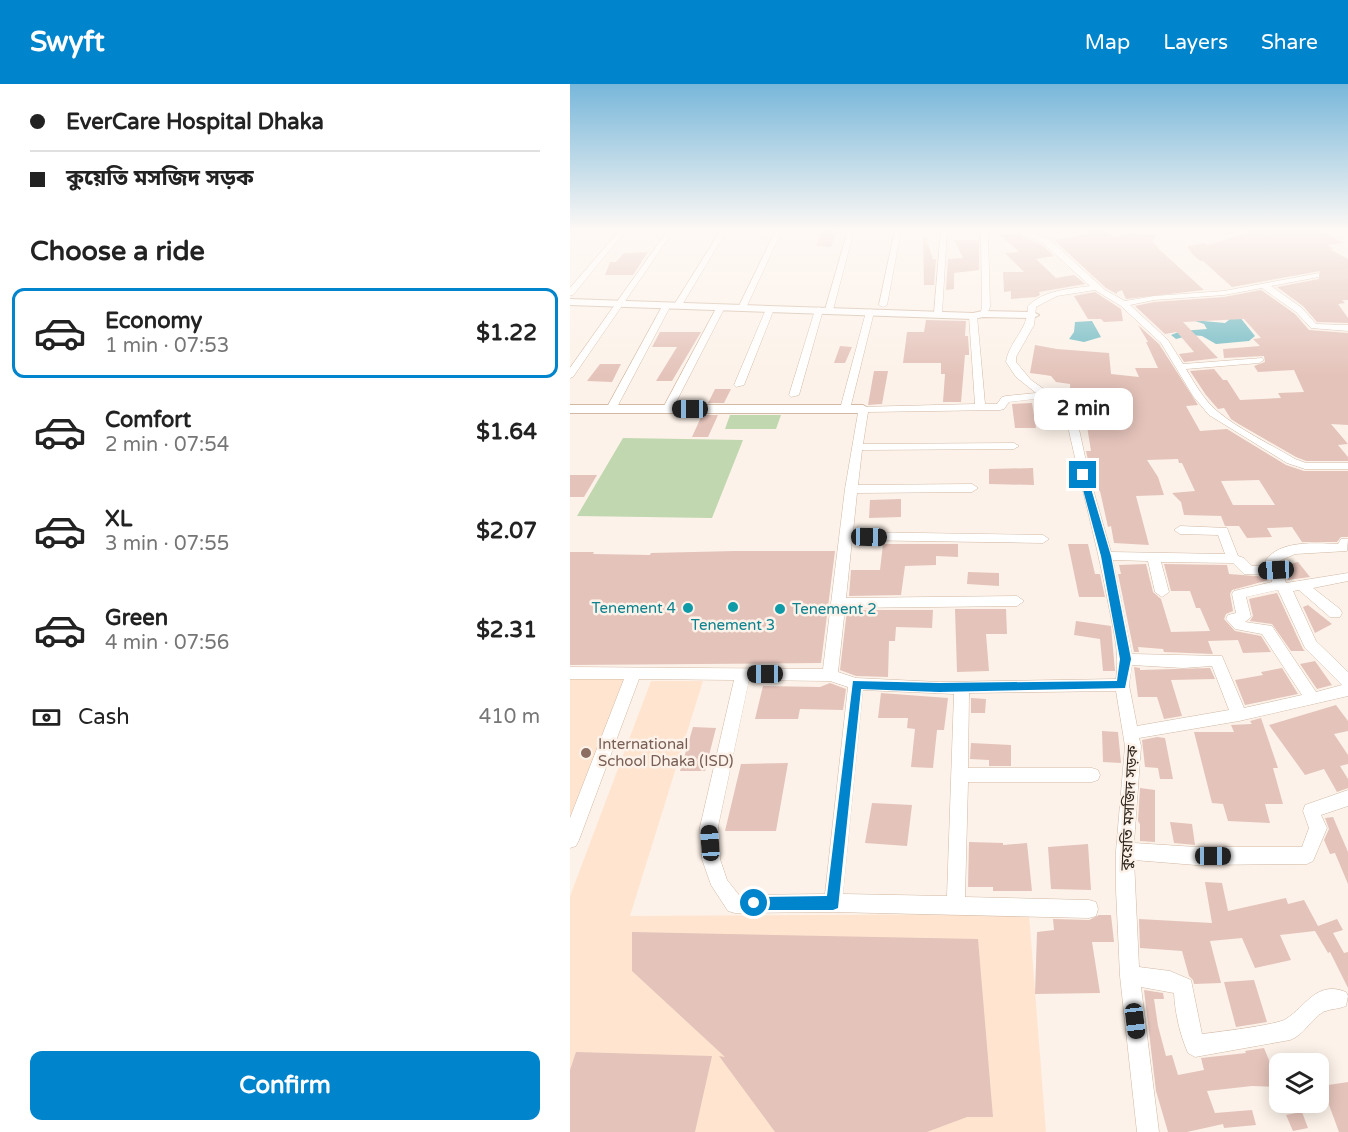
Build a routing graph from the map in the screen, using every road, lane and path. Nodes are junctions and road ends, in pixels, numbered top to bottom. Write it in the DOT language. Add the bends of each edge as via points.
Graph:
graph roads {
  1 [pos="582,279"];
  2 [pos="636,279"];
  3 [pos="692,279"];
  4 [pos="755,279"];
  5 [pos="836,279"];
  6 [pos="888,279"];
  7 [pos="941,279"];
  8 [pos="985,279"];
  9 [pos="1088,279"];
  10 [pos="1298,279"];
  11 [pos="1265,286"];
  12 [pos="1097,287"];
  13 [pos="570,294"];
  14 [pos="621,300"];
  15 [pos="570,302"];
  16 [pos="676,303"];
  17 [pos="743,304"];
  18 [pos="1124,304"];
  19 [pos="883,305"];
  20 [pos="722,307"];
  21 [pos="826,308"];
  22 [pos="770,309"];
  23 [pos="939,311"];
  24 [pos="870,312"];
  25 [pos="978,315"];
  26 [pos="1033,315"];
  27 [pos="1348,328"];
  28 [pos="1259,360"];
  29 [pos="1179,366"];
  30 [pos="570,375"];
  31 [pos="739,386"];
  32 [pos="794,394"];
  33 [pos="1047,395"];
  34 [pos="980,407"];
  35 [pos="611,408"];
  36 [pos="668,408"];
  37 [pos="570,409"];
  38 [pos="845,409"];
  39 [pos="862,409"];
  40 [pos="1014,446"];
  41 [pos="857,447"];
  42 [pos="1348,466"];
  43 [pos="972,488"];
  44 [pos="851,489"];
  45 [pos="1180,530"];
  46 [pos="847,536"];
  47 [pos="1043,539"];
  48 [pos="1347,544"];
  49 [pos="1106,556"];
  50 [pos="1153,556"];
  51 [pos="1233,558"];
  52 [pos="1276,570"];
  53 [pos="1346,577"];
  54 [pos="1282,586"];
  55 [pos="1304,586"];
  56 [pos="1162,592"];
  57 [pos="1017,601"];
  58 [pos="839,603"];
  59 [pos="1335,614"];
  60 [pos="1126,659"];
  61 [pos="633,672"];
  62 [pos="570,673"];
  63 [pos="743,674"];
  64 [pos="830,675"];
  65 [pos="856,684"];
  66 [pos="1122,685"];
  67 [pos="962,687"];
  68 [pos="1346,691"];
  69 [pos="1312,699"];
  70 [pos="1239,715"];
  71 [pos="1132,733"];
  72 [pos="958,775"];
  73 [pos="1092,775"];
  74 [pos="1348,798"];
  75 [pos="570,840"];
  76 [pos="1125,851"];
  77 [pos="833,903"];
  78 [pos="956,906"];
  79 [pos="1089,909"];
  80 [pos="1130,976"];
  81 [pos="1339,999"];
  82 [pos="1148,1132"];
  1 -- 13 [label="street"];
  2 -- 14 [label="street"];
  3 -- 16 [label="street"];
  4 -- 17 [label="street"];
  5 -- 21 [label="street"];
  6 -- 19 [label="street"];
  7 -- 23 [label="street"];
  8 -- 25 [label="street" via="986,307"];
  9 -- 12 [label="street"];
  10 -- 11 [label="street"];
  11 -- 18 [label="street"];
  11 -- 27 [label="street" via="1314,326"];
  12 -- 18 [label="street"];
  12 -- 26 [label="street, কুয়েতি মসজিদ সড়ক" via="1039,300 1032,306"];
  13 -- 14 [label="street"];
  14 -- 15 [label="street"];
  14 -- 16 [label="street"];
  14 -- 16 [label="street"];
  14 -- 30 [label="street"];
  16 -- 17 [label="street"];
  16 -- 20 [label="street"];
  16 -- 35 [label="street"];
  17 -- 20 [label="street"];
  17 -- 21 [label="street"];
  17 -- 22 [label="street"];
  18 -- 29 [label="street" via="1160,336"];
  19 -- 21 [label="street"];
  19 -- 23 [label="street"];
  20 -- 36 [label="street"];
  21 -- 22 [label="street"];
  21 -- 24 [label="street"];
  21 -- 32 [label="street"];
  22 -- 31 [label="street"];
  23 -- 24 [label="street"];
  23 -- 25 [label="street"];
  24 -- 38 [label="street"];
  25 -- 26 [label="street"];
  25 -- 34 [label="street"];
  26 -- 33 [label="street, কুয়েতি মসজিদ সড়ক" via="1029,328 1013,349 1011,362 1014,369"];
  28 -- 29 [label="street"];
  29 -- 42 [label="street" via="1213,413 1291,461 1305,466"];
  33 -- 34 [label="street" via="1006,399 1000,407"];
  33 -- 49 [label="street, কুয়েতি মসজিদ সড়ক" via="1070,411"];
  34 -- 39 [label="street"];
  35 -- 36 [label="street"];
  35 -- 37 [label="street"];
  36 -- 38 [label="street"];
  38 -- 39 [label="street"];
  39 -- 41 [label="street"];
  40 -- 41 [label="street"];
  41 -- 44 [label="street"];
  43 -- 44 [label="street"];
  44 -- 46 [label="street"];
  45 -- 51 [label="street" via="1222,531"];
  46 -- 47 [label="street"];
  46 -- 58 [label="street"];
  48 -- 52 [label="street" via="1343,548 1330,546 1282,553 1272,560"];
  49 -- 50 [label="street"];
  49 -- 60 [label="street, কুয়েতি মসজিদ সড়ক"];
  50 -- 51 [label="street"];
  50 -- 56 [label="street"];
  51 -- 52 [label="street" via="1249,571"];
  52 -- 54 [label="street"];
  53 -- 55 [label="street"];
  54 -- 55 [label="street"];
  54 -- 68 [label="street" via="1310,644"];
  54 -- 69 [label="street" via="1239,594 1244,617 1233,619 1245,628 1267,630"];
  55 -- 59 [label="street"];
  57 -- 58 [label="street"];
  58 -- 64 [label="street"];
  60 -- 66 [label="street, কুয়েতি মসজিদ সড়ক"];
  60 -- 70 [label="street" via="1217,660"];
  61 -- 62 [label="street"];
  61 -- 63 [label="street"];
  61 -- 75 [label="street"];
  63 -- 64 [label="street"];
  63 -- 77 [label="street" via="709,827 711,859 720,885 735,904"];
  64 -- 65 [label="street"];
  65 -- 67 [label="street"];
  65 -- 77 [label="street"];
  66 -- 67 [label="street"];
  66 -- 71 [label="street, কুয়েতি মসজিদ সড়ক"];
  67 -- 72 [label="street"];
  68 -- 69 [label="street"];
  69 -- 70 [label="street"];
  70 -- 71 [label="street"];
  71 -- 76 [label="street, কুয়েতি মসজিদ সড়ক"];
  72 -- 73 [label="street"];
  72 -- 78 [label="street"];
  74 -- 76 [label="street" via="1311,811 1317,830 1307,855 1196,856"];
  76 -- 80 [label="street, কুয়েতি মসজিদ সড়ক"];
  77 -- 78 [label="street"];
  78 -- 79 [label="street"];
  80 -- 81 [label="street" via="1170,981 1184,987 1195,1047 1290,1030 1319,1002"];
  80 -- 82 [label="street, কুয়েতি মসজিদ সড়ক"];
}
